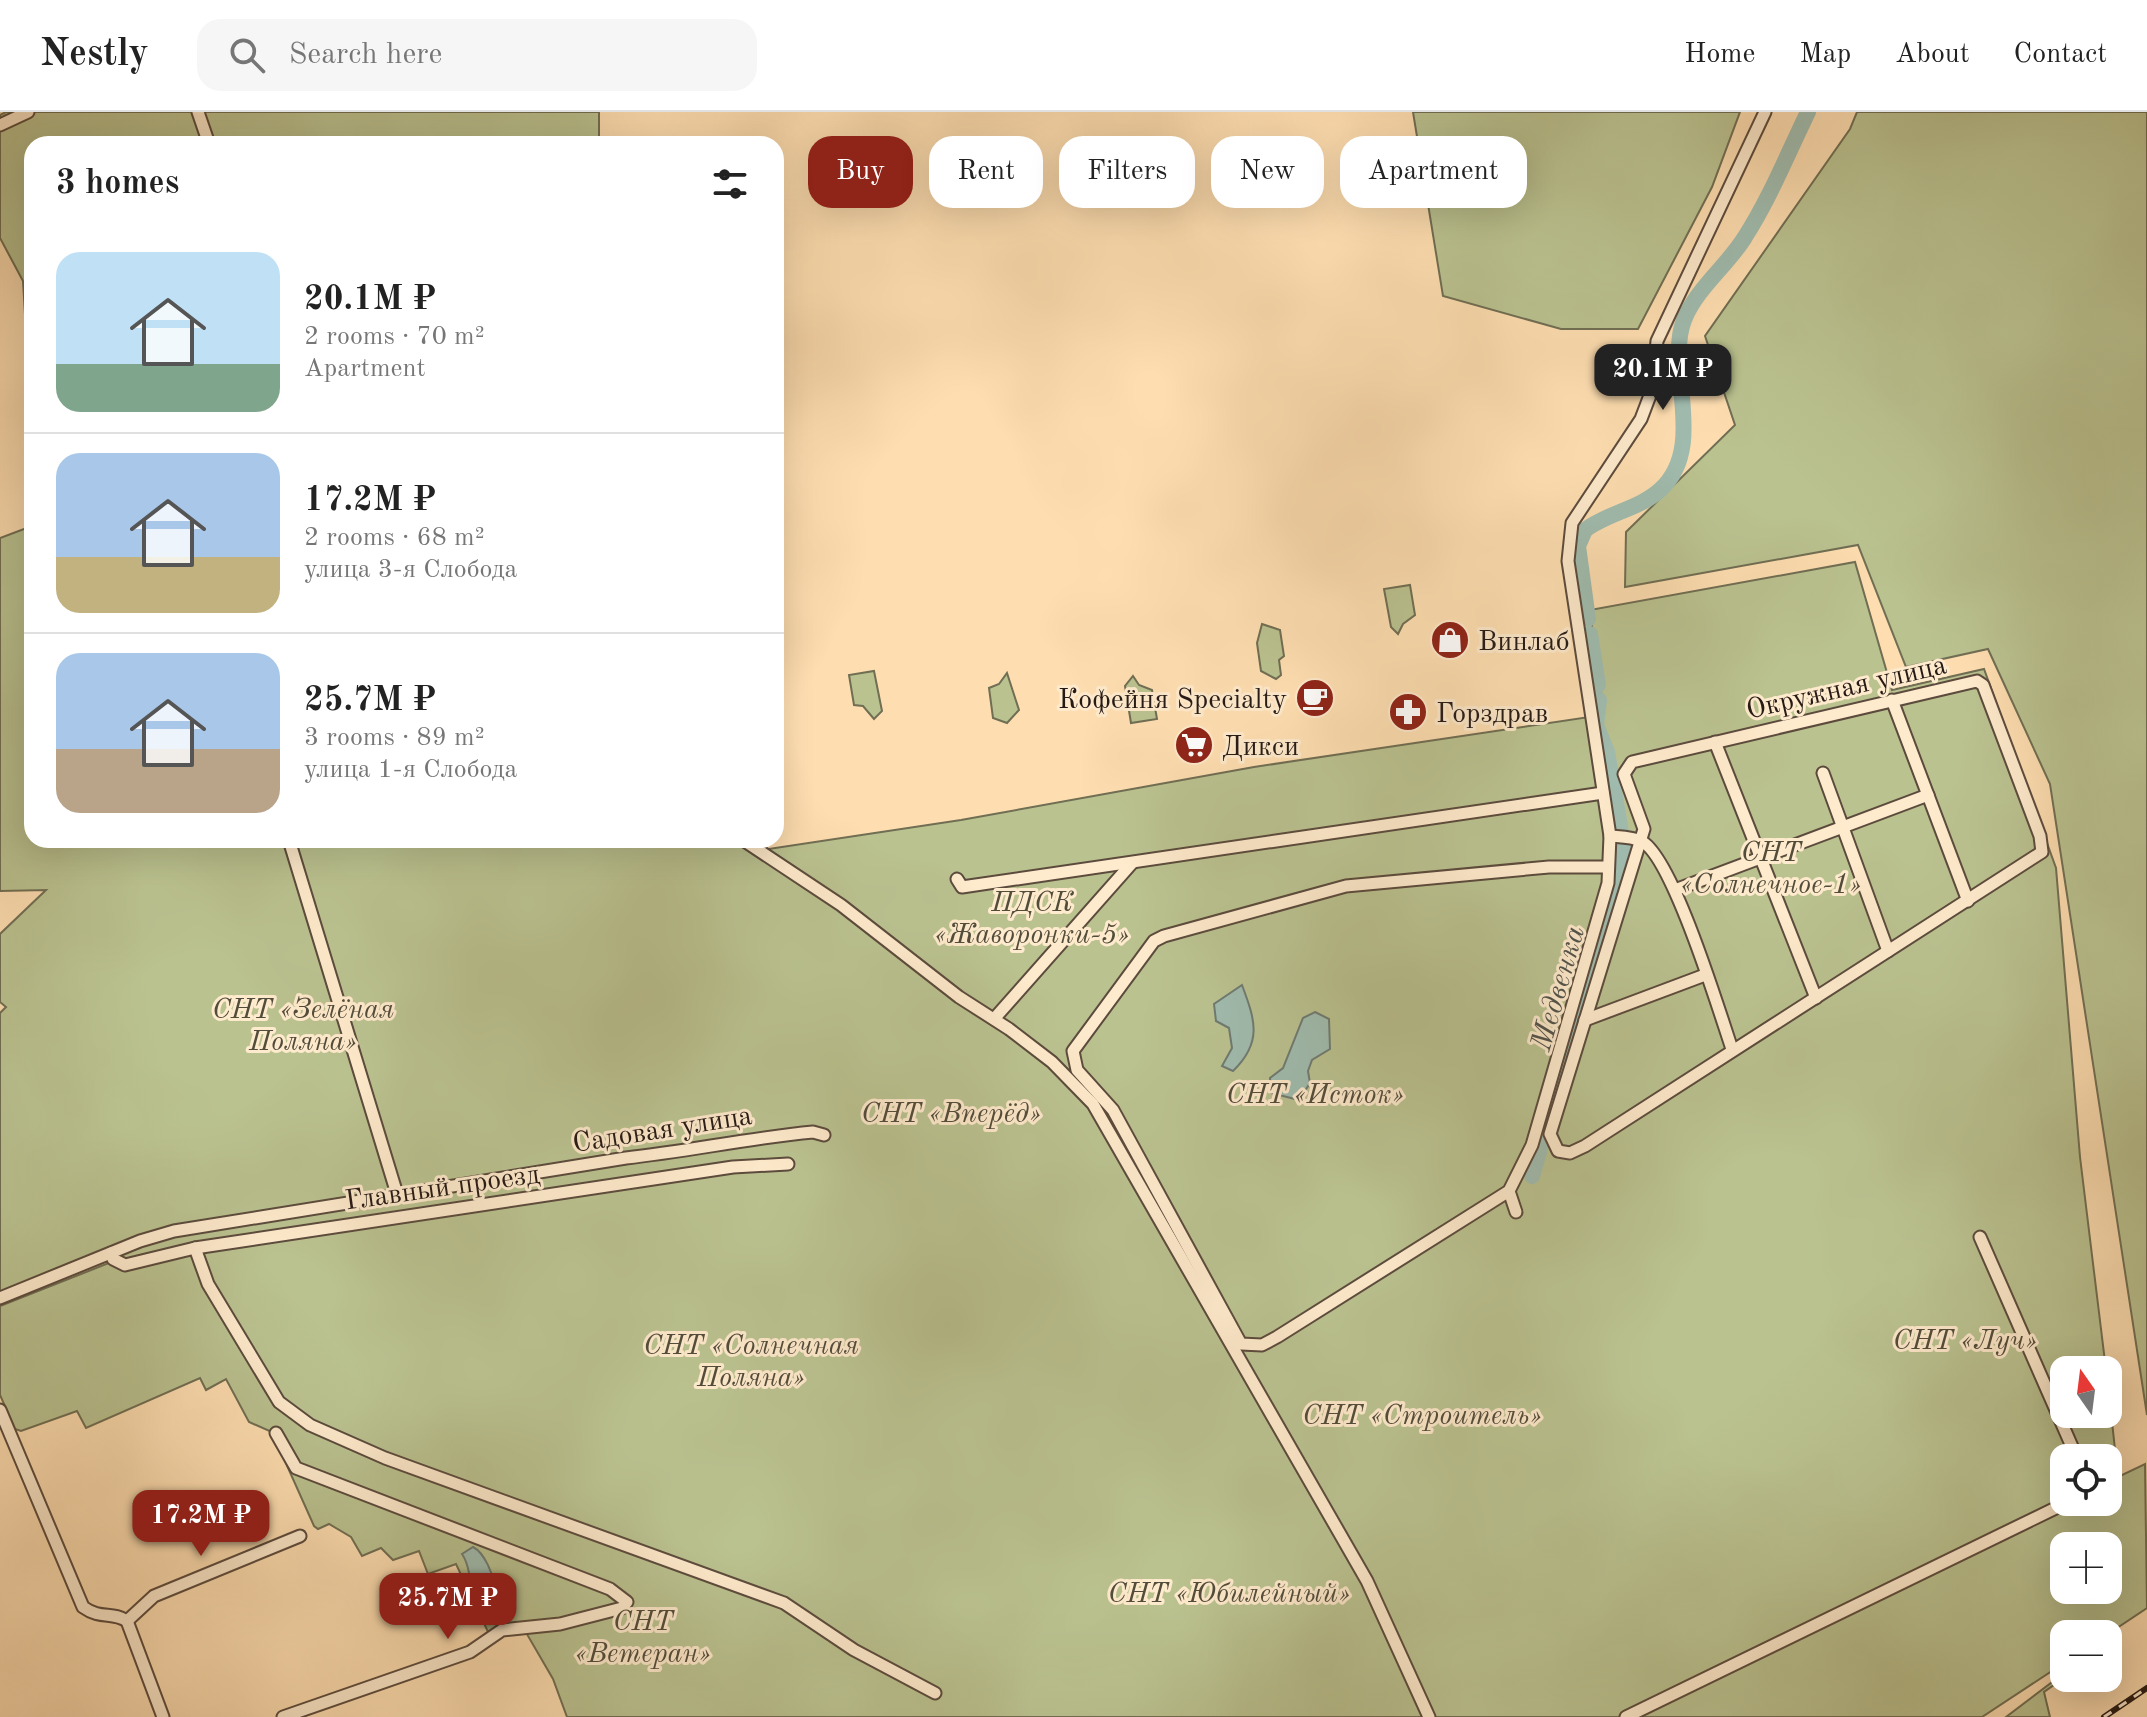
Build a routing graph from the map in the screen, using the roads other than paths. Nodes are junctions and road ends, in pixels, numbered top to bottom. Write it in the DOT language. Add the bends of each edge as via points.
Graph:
graph roads {
  1 [pos="28,112"];
  2 [pos="198,112"];
  3 [pos="1765,112"];
  4 [pos="0,125"];
  5 [pos="206,136"];
  6 [pos="1892,700"];
  7 [pos="1715,742"];
  8 [pos="1823,773"];
  9 [pos="1603,793"];
  10 [pos="1928,795"];
  11 [pos="1843,828"];
  12 [pos="1610,836"];
  13 [pos="1634,840"];
  14 [pos="291,848"];
  15 [pos="755,848"];
  16 [pos="1759,858"];
  17 [pos="1132,863"];
  18 [pos="1607,867"];
  19 [pos="957,879"];
  20 [pos="1675,890"];
  21 [pos="1968,901"];
  22 [pos="1888,951"];
  23 [pos="1705,975"];
  24 [pos="1816,998"];
  25 [pos="994,1019"];
  26 [pos="1585,1020"];
  27 [pos="1732,1049"];
  28 [pos="824,1135"];
  29 [pos="788,1164"];
  30 [pos="1509,1191"];
  31 [pos="397,1194"];
  32 [pos="1516,1212"];
  33 [pos="1980,1237"];
  34 [pos="195,1248"];
  35 [pos="111,1253"];
  36 [pos="0,1298"];
  37 [pos="0,1410"];
  38 [pos="276,1433"];
  39 [pos="2071,1444"];
  40 [pos="2050,1511"];
  41 [pos="300,1536"];
  42 [pos="127,1621"];
  43 [pos="935,1693"];
  44 [pos="163,1717"];
  45 [pos="283,1717"];
  46 [pos="1429,1717"];
  47 [pos="1626,1717"];
  1 -- 4 [label="street"];
  2 -- 5 [label="street"];
  3 -- 9 [label="street" via="1657,341 1652,390 1641,419 1570,532 1568,561"];
  6 -- 7 [label="street, Окружная улица"];
  6 -- 10 [label="street"];
  6 -- 21 [label="street, Окружная улица" via="1971,682 1983,685 2030,809 2042,852"];
  7 -- 13 [label="street, Окружная улица" via="1626,766 1624,774 1644,829"];
  7 -- 16 [label="street"];
  8 -- 11 [label="street"];
  9 -- 12 [label="street"];
  9 -- 17 [label="street"];
  10 -- 11 [label="street"];
  10 -- 21 [label="street"];
  11 -- 16 [label="street"];
  11 -- 22 [label="street"];
  12 -- 13 [label="street"];
  12 -- 18 [label="street"];
  13 -- 20 [label="street" via="1655,854"];
  13 -- 26 [label="street, Окружная улица"];
  14 -- 31 [label="street"];
  15 -- 25 [label="street"];
  16 -- 20 [label="street"];
  16 -- 24 [label="street"];
  17 -- 19 [label="street" via="962,887"];
  17 -- 25 [label="street"];
  18 -- 30 [label="street" via="1608,883 1532,1145"];
  18 -- 30 [label="street" via="1549,867 1346,886 1164,936 1154,941 1073,1051 1077,1070 1113,1110 1241,1344 1262,1345 1277,1337"];
  20 -- 23 [label="street"];
  21 -- 22 [label="street, Окружная улица"];
  22 -- 24 [label="street, Окружная улица"];
  23 -- 26 [label="street"];
  23 -- 27 [label="street"];
  24 -- 27 [label="street, Окружная улица"];
  25 -- 46 [label="street" via="1052,1062 1093,1104 1367,1581"];
  26 -- 27 [label="street, Окружная улица" via="1550,1134 1558,1151 1570,1153 1585,1146"];
  28 -- 31 [label="street, Садовая улица" via="723,1142"];
  29 -- 34 [label="street, Главный проезд" via="733,1167"];
  30 -- 32 [label="street"];
  31 -- 35 [label="street, Садовая улица" via="174,1231"];
  33 -- 39 [label="street"];
  34 -- 35 [label="street, Главный проезд" via="125,1265"];
  34 -- 43 [label="street" via="208,1284 279,1402 310,1425 385,1458 784,1603 854,1650"];
  35 -- 36 [label="street, Садовая улица"];
  37 -- 42 [label="street" via="83,1607 96,1617 120,1616"];
  38 -- 45 [label="street" via="296,1468 627,1598 622,1608 560,1624 502,1630 470,1652"];
  40 -- 47 [label="street"];
  41 -- 42 [label="street" via="154,1596"];
  42 -- 44 [label="street"];
}
